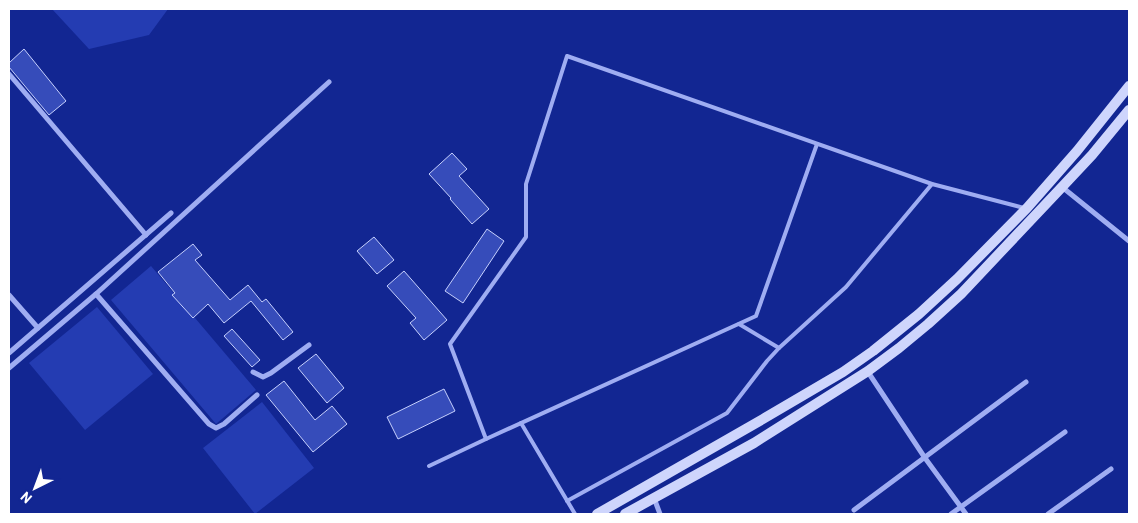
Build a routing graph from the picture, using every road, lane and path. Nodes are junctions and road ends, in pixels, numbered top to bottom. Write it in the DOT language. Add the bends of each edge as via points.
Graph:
graph roads {
  1 [pos="9,74"];
  2 [pos="329,82"];
  3 [pos="1129,86"];
  4 [pos="1129,110"];
  5 [pos="817,144"];
  6 [pos="932,184"];
  7 [pos="1062,187"];
  8 [pos="1026,208"];
  9 [pos="171,213"];
  10 [pos="146,235"];
  11 [pos="1129,241"];
  12 [pos="96,294"];
  13 [pos="9,295"];
  14 [pos="739,324"];
  15 [pos="38,328"];
  16 [pos="309,345"];
  17 [pos="779,348"];
  18 [pos="9,353"];
  19 [pos="9,368"];
  20 [pos="868,371"];
  21 [pos="253,372"];
  22 [pos="1026,382"];
  23 [pos="258,396"];
  24 [pos="521,423"];
  25 [pos="1065,432"];
  26 [pos="486,439"];
  27 [pos="925,458"];
  28 [pos="429,466"];
  29 [pos="1111,469"];
  30 [pos="654,498"];
  31 [pos="567,501"];
  32 [pos="961,508"];
  33 [pos="854,510"];
  34 [pos="574,514"];
  35 [pos="597,514"];
  36 [pos="625,514"];
  37 [pos="660,514"];
  38 [pos="951,514"];
  39 [pos="966,514"];
  40 [pos="1048,514"];
  1 -- 10 [label="street"];
  2 -- 12 [label="street"];
  3 -- 8 [label="main road"];
  4 -- 7 [label="main road"];
  5 -- 6 [label="lane"];
  5 -- 14 [label="lane" via="756,316"];
  5 -- 26 [label="lane" via="567,56 526,184 526,237 450,344"];
  6 -- 8 [label="lane"];
  6 -- 17 [label="lane" via="846,287"];
  7 -- 11 [label="street"];
  7 -- 20 [label="main road" via="962,294"];
  8 -- 35 [label="main road" via="919,314 855,364"];
  9 -- 10 [label="street"];
  10 -- 15 [label="street"];
  12 -- 19 [label="street"];
  12 -- 23 [label="street" via="209,424 216,428 224,424"];
  13 -- 15 [label="street"];
  14 -- 17 [label="lane"];
  14 -- 24 [label="lane"];
  15 -- 18 [label="street"];
  16 -- 21 [label="street" via="263,377"];
  17 -- 31 [label="lane" via="727,414"];
  20 -- 27 [label="street"];
  20 -- 30 [label="main road" via="740,450"];
  22 -- 27 [label="street"];
  24 -- 26 [label="lane"];
  24 -- 31 [label="lane"];
  25 -- 32 [label="street"];
  26 -- 28 [label="lane"];
  27 -- 32 [label="street"];
  27 -- 33 [label="street"];
  29 -- 40 [label="street"];
  30 -- 36 [label="main road"];
  30 -- 37 [label="street"];
  31 -- 34 [label="lane"];
  32 -- 38 [label="street"];
  32 -- 39 [label="street"];
}
